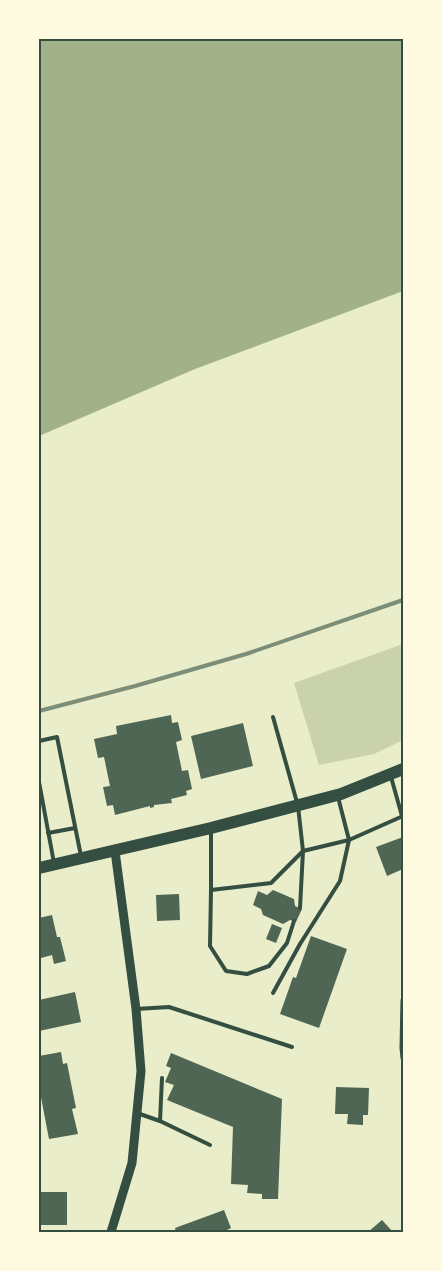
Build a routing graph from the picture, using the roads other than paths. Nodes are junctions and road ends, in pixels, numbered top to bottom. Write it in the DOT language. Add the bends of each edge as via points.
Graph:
graph roads {
  1 [pos="273,717"];
  2 [pos="39,741"];
  3 [pos="403,769"];
  4 [pos="390,775"];
  5 [pos="39,782"];
  6 [pos="338,795"];
  7 [pos="298,806"];
  8 [pos="403,816"];
  9 [pos="75,828"];
  10 [pos="211,828"];
  11 [pos="48,833"];
  12 [pos="349,840"];
  13 [pos="115,851"];
  14 [pos="304,851"];
  15 [pos="81,859"];
  16 [pos="54,864"];
  17 [pos="39,868"];
  18 [pos="211,890"];
  19 [pos="300,908"];
  20 [pos="294,921"];
  21 [pos="274,993"];
  22 [pos="403,1000"];
  23 [pos="136,1009"];
  24 [pos="292,1047"];
  25 [pos="403,1058"];
  26 [pos="162,1078"];
  27 [pos="135,1112"];
  28 [pos="160,1121"];
  29 [pos="210,1145"];
  30 [pos="111,1232"];
  1 -- 7 [label="lane"];
  2 -- 9 [label="lane" via="57,737"];
  3 -- 4 [label="main road"];
  4 -- 6 [label="main road"];
  4 -- 8 [label="lane"];
  5 -- 11 [label="lane"];
  6 -- 7 [label="main road"];
  6 -- 12 [label="lane"];
  7 -- 10 [label="main road"];
  7 -- 14 [label="lane"];
  8 -- 12 [label="lane"];
  9 -- 11 [label="lane"];
  9 -- 15 [label="lane"];
  10 -- 13 [label="main road"];
  10 -- 18 [label="lane"];
  11 -- 16 [label="lane"];
  12 -- 14 [label="lane"];
  12 -- 21 [label="lane" via="340,881"];
  13 -- 15 [label="main road"];
  13 -- 23 [label="street"];
  14 -- 18 [label="lane" via="271,883"];
  14 -- 19 [label="lane"];
  15 -- 16 [label="main road"];
  16 -- 17 [label="main road"];
  18 -- 20 [label="lane" via="210,946 226,970 247,974 269,966 287,943"];
  22 -- 25 [label="street"];
  23 -- 24 [label="lane" via="169,1007"];
  23 -- 27 [label="street" via="141,1071"];
  26 -- 28 [label="lane"];
  27 -- 28 [label="lane"];
  27 -- 30 [label="street" via="132,1163"];
  28 -- 29 [label="lane"];
}
